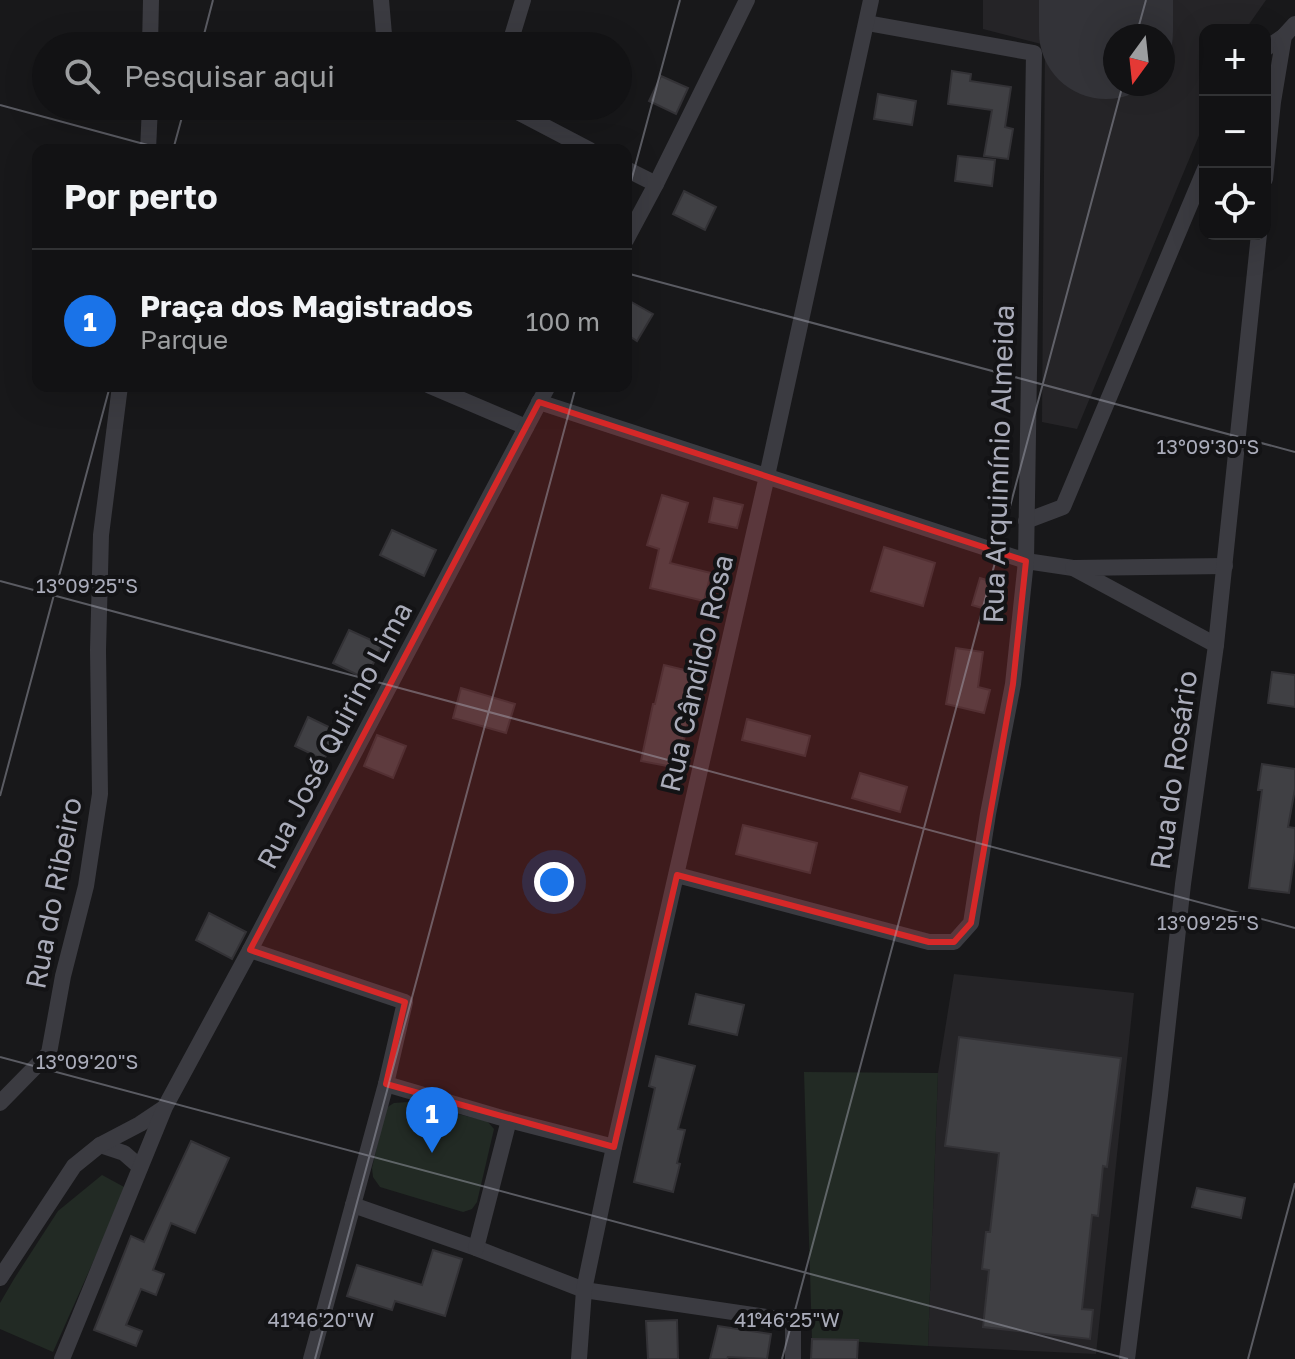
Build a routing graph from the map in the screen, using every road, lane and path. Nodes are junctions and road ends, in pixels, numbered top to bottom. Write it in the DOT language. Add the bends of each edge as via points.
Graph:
graph roads {
  1 [pos="151,0"];
  2 [pos="381,0"];
  3 [pos="523,0"];
  4 [pos="747,0"];
  5 [pos="871,0"];
  6 [pos="867,23"];
  7 [pos="1289,30"];
  8 [pos="150,32"];
  9 [pos="384,32"];
  10 [pos="513,32"];
  11 [pos="1271,44"];
  12 [pos="149,120"];
  13 [pos="533,120"];
  14 [pos="148,144"];
  15 [pos="579,144"];
  16 [pos="1266,168"];
  17 [pos="632,172"];
  18 [pos="1199,183"];
  19 [pos="656,184"];
  20 [pos="632,229"];
  21 [pos="1258,240"];
  22 [pos="119,392"];
  23 [pos="444,392"];
  24 [pos="545,392"];
  25 [pos="539,402"];
  26 [pos="526,427"];
  27 [pos="767,476"];
  28 [pos="1026,521"];
  29 [pos="1026,561"];
  30 [pos="1225,566"];
  31 [pos="1073,568"];
  32 [pos="1216,645"];
  33 [pos="677,875"];
  34 [pos="250,950"];
  35 [pos="386,1084"];
  36 [pos="0,1103"];
  37 [pos="165,1107"];
  38 [pos="509,1120"];
  39 [pos="100,1145"];
  40 [pos="614,1147"];
  41 [pos="140,1167"];
  42 [pos="353,1205"];
  43 [pos="476,1248"];
  44 [pos="0,1278"];
  45 [pos="584,1290"];
  46 [pos="1129,1358"];
  47 [pos="62,1359"];
  48 [pos="311,1359"];
  49 [pos="579,1359"];
  50 [pos="793,1359"];
  1 -- 8 [label="street"];
  2 -- 9 [label="street"];
  3 -- 10 [label="street"];
  4 -- 19 [label="street"];
  5 -- 6 [label="street, Rua Cândido Rosa"];
  6 -- 27 [label="street, Rua Cândido Rosa"];
  6 -- 28 [label="street, Rua Arquimínio Almeida" via="1034,53"];
  7 -- 11 [label="street"];
  7 -- 16 [label="street" via="1273,102"];
  12 -- 14 [label="street"];
  13 -- 15 [label="street"];
  17 -- 19 [label="street"];
  18 -- 28 [label="street" via="1063,507"];
  19 -- 20 [label="street"];
  21 -- 30 [label="street, Rua do Rosário"];
  22 -- 36 [label="street, Rua do Ribeiro" via="101,535 100,794 86,886 49,1053"];
  23 -- 26 [label="street"];
  24 -- 25 [label="street, Rua José Quirino Lima"];
  25 -- 26 [label="street, Rua José Quirino Lima"];
  25 -- 27 [label="street"];
  26 -- 34 [label="street, Rua José Quirino Lima"];
  27 -- 29 [label="street"];
  27 -- 33 [label="street, Rua Cândido Rosa"];
  28 -- 29 [label="street, Rua Arquimínio Almeida"];
  29 -- 31 [label="street"];
  29 -- 33 [label="street, Rua Arquimínio Almeida" via="1013,684 971,923 954,942 929,942"];
  30 -- 31 [label="street"];
  30 -- 32 [label="street, Rua do Rosário"];
  31 -- 32 [label="street"];
  32 -- 46 [label="street, Rua do Rosário"];
  33 -- 40 [label="street, Rua Cândido Rosa"];
  34 -- 35 [label="street" via="405,1002"];
  34 -- 37 [label="street, Rua José Quirino Lima"];
  35 -- 38 [label="street"];
  35 -- 42 [label="street"];
  37 -- 39 [label="street, Rua José Quirino Lima"];
  37 -- 41 [label="street, Rua José Quirino Lima"];
  38 -- 40 [label="street"];
  38 -- 43 [label="street"];
  39 -- 41 [label="street" via="124,1153"];
  39 -- 44 [label="street, Rua José Quirino Lima" via="74,1166"];
  40 -- 45 [label="street, Rua Cândido Rosa"];
  41 -- 47 [label="street, Rua José Quirino Lima"];
  42 -- 43 [label="street"];
  42 -- 48 [label="street"];
  43 -- 45 [label="street"];
  45 -- 49 [label="street, Rua Cândido Rosa"];
  45 -- 50 [label="street" via="793,1321"];
}
